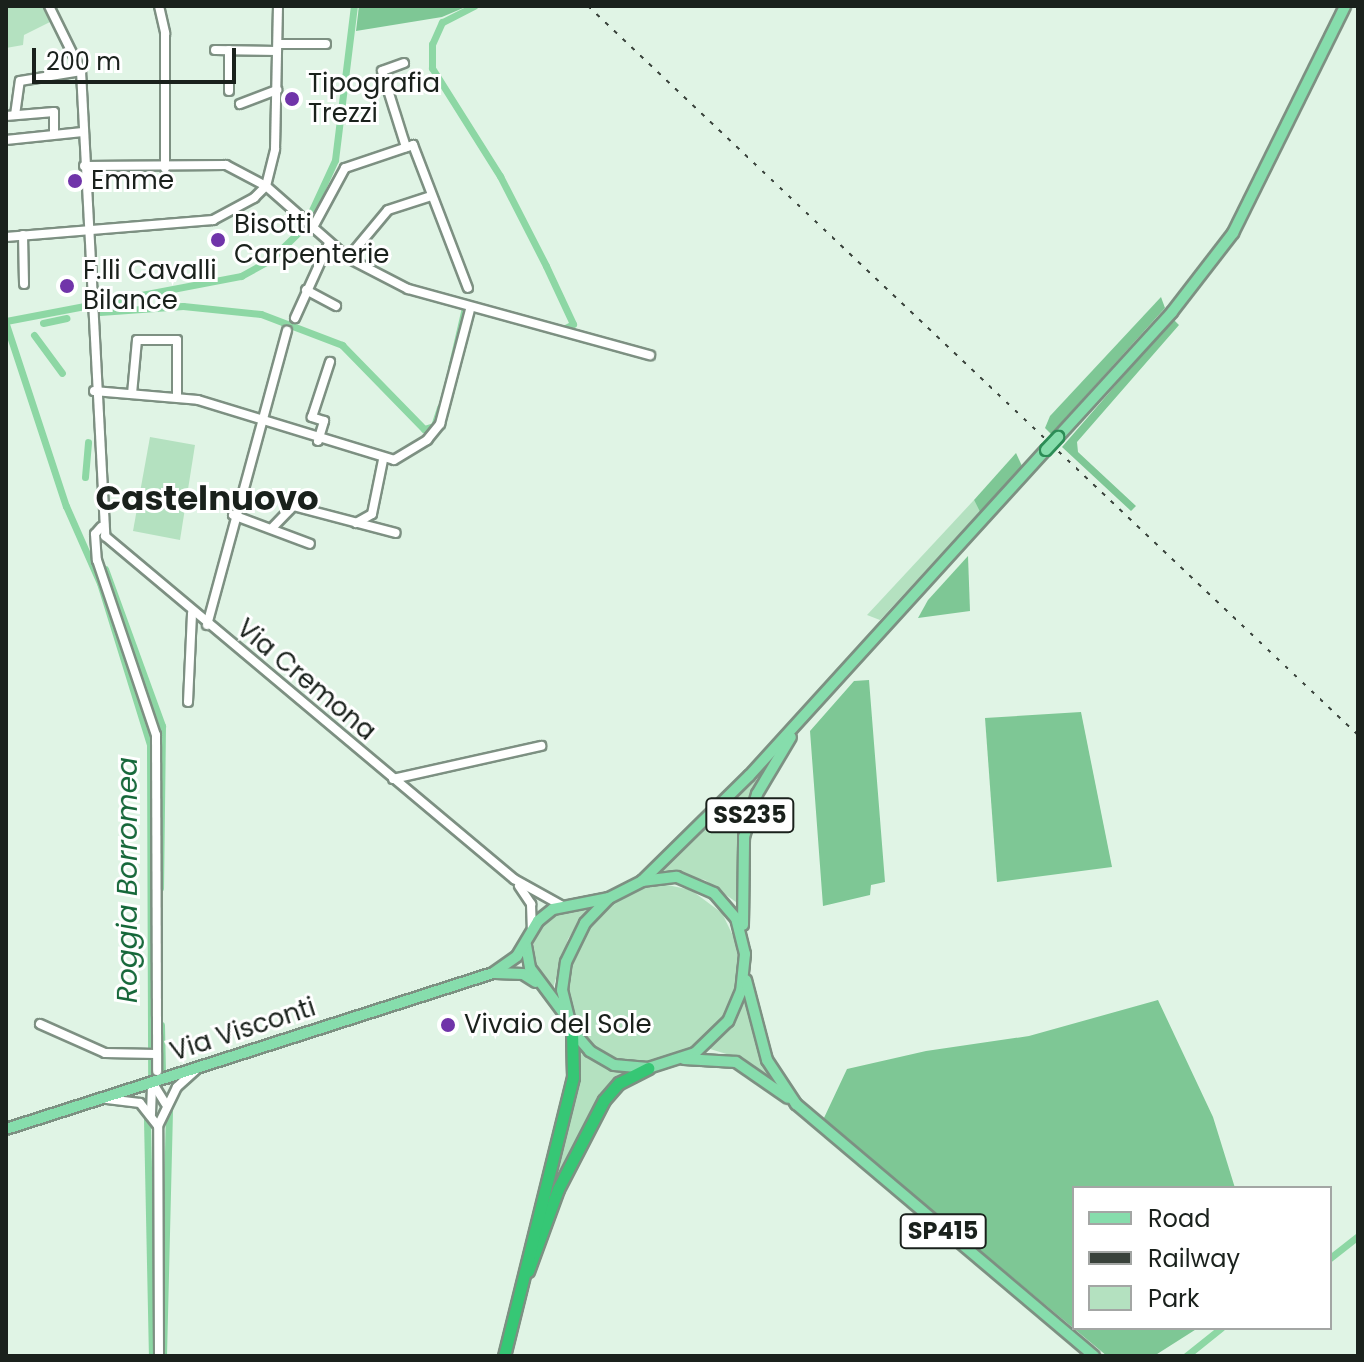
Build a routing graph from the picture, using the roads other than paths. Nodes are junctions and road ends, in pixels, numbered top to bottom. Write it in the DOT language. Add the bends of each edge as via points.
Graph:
graph roads {
  1 [pos="49,6"];
  2 [pos="159,6"];
  3 [pos="278,6"];
  4 [pos="1345,6"];
  5 [pos="326,44"];
  6 [pos="278,47"];
  7 [pos="215,50"];
  8 [pos="229,50"];
  9 [pos="404,63"];
  10 [pos="81,71"];
  11 [pos="277,90"];
  12 [pos="229,91"];
  13 [pos="240,104"];
  14 [pos="10,115"];
  15 [pos="83,132"];
  16 [pos="54,134"];
  17 [pos="6,140"];
  18 [pos="406,147"];
  19 [pos="84,166"];
  20 [pos="165,168"];
  21 [pos="266,186"];
  22 [pos="431,196"];
  23 [pos="312,229"];
  24 [pos="87,233"];
  25 [pos="23,235"];
  26 [pos="6,237"];
  27 [pos="329,243"];
  28 [pos="348,258"];
  29 [pos="24,284"];
  30 [pos="468,288"];
  31 [pos="306,290"];
  32 [pos="336,306"];
  33 [pos="465,308"];
  34 [pos="295,318"];
  35 [pos="287,331"];
  36 [pos="650,355"];
  37 [pos="330,362"];
  38 [pos="94,391"];
  39 [pos="132,394"];
  40 [pos="177,397"];
  41 [pos="260,421"];
  42 [pos="318,441"];
  43 [pos="383,460"];
  44 [pos="233,515"];
  45 [pos="356,523"];
  46 [pos="101,527"];
  47 [pos="273,527"];
  48 [pos="396,533"];
  49 [pos="310,544"];
  50 [pos="192,613"];
  51 [pos="207,625"];
  52 [pos="188,702"];
  53 [pos="809,709"];
  54 [pos="541,746"];
  55 [pos="393,779"];
  56 [pos="514,879"];
  57 [pos="642,881"];
  58 [pos="609,898"];
  59 [pos="561,905"];
  60 [pos="532,930"];
  61 [pos="742,935"];
  62 [pos="526,945"];
  63 [pos="493,973"];
  64 [pos="745,974"];
  65 [pos="546,991"];
  66 [pos="567,1017"];
  67 [pos="40,1024"];
  68 [pos="572,1030"];
  69 [pos="156,1054"];
  70 [pos="682,1059"];
  71 [pos="200,1067"];
  72 [pos="648,1068"];
  73 [pos="157,1071"];
  74 [pos="152,1082"];
  75 [pos="103,1098"];
  76 [pos="166,1104"];
  77 [pos="796,1104"];
  78 [pos="151,1115"];
  79 [pos="158,1126"];
  80 [pos="6,1129"];
  81 [pos="512,1321"];
  82 [pos="159,1356"];
  83 [pos="504,1356"];
  84 [pos="1094,1356"];
  1 -- 10 [label="street" via="74,47"];
  2 -- 20 [label="street" via="165,33"];
  3 -- 6 [label="street"];
  4 -- 53 [label="main road, bridge" via="1246,211 1194,286"];
  5 -- 6 [label="street"];
  6 -- 8 [label="street"];
  6 -- 11 [label="street"];
  7 -- 8 [label="street"];
  8 -- 12 [label="street"];
  9 -- 18 [label="street" via="382,71"];
  10 -- 14 [label="street" via="20,81"];
  10 -- 15 [label="street"];
  11 -- 13 [label="street"];
  11 -- 21 [label="street" via="275,149"];
  14 -- 16 [label="street" via="54,112"];
  15 -- 16 [label="street"];
  15 -- 19 [label="street"];
  16 -- 17 [label="street"];
  18 -- 22 [label="street" via="413,145"];
  18 -- 23 [label="street" via="345,168"];
  19 -- 20 [label="street"];
  19 -- 24 [label="street"];
  20 -- 21 [label="street" via="226,165"];
  21 -- 23 [label="street"];
  21 -- 24 [label="street" via="234,212 213,220"];
  22 -- 28 [label="street" via="388,210"];
  22 -- 30 [label="street"];
  23 -- 27 [label="street"];
  24 -- 25 [label="street"];
  24 -- 38 [label="street"];
  25 -- 26 [label="street"];
  25 -- 29 [label="street"];
  27 -- 28 [label="street"];
  27 -- 31 [label="street"];
  28 -- 33 [label="street" via="408,289"];
  31 -- 32 [label="street"];
  31 -- 34 [label="street"];
  33 -- 36 [label="street"];
  33 -- 43 [label="street" via="440,424 402,457"];
  35 -- 41 [label="street"];
  37 -- 42 [label="street" via="312,417 324,421"];
  38 -- 39 [label="street"];
  38 -- 46 [label="street"];
  39 -- 40 [label="street"];
  39 -- 40 [label="street" via="137,340 177,340"];
  40 -- 41 [label="street"];
  41 -- 42 [label="street"];
  41 -- 44 [label="street"];
  42 -- 43 [label="street"];
  43 -- 45 [label="street" via="372,514"];
  44 -- 47 [label="street"];
  44 -- 51 [label="street"];
  45 -- 47 [label="street" via="293,506"];
  45 -- 48 [label="street"];
  46 -- 50 [label="street, Via Cremona" via="110,544"];
  46 -- 69 [label="street" via="95,534 97,560 156,735"];
  47 -- 49 [label="street"];
  50 -- 51 [label="street, Via Cremona"];
  50 -- 52 [label="street, Via Cremona"];
  51 -- 55 [label="street, Via Cremona"];
  53 -- 57 [label="main road, SS235"];
  53 -- 61 [label="main road, SS235" via="771,765 751,813 740,856"];
  54 -- 55 [label="street"];
  55 -- 56 [label="street, Via Cremona"];
  56 -- 59 [label="street, Via Cremona"];
  56 -- 60 [label="street, Via Cremona" via="531,904"];
  57 -- 58 [label="main road, SP415"];
  57 -- 61 [label="main road, SP415" via="677,877 699,883 730,909"];
  58 -- 59 [label="main road"];
  58 -- 66 [label="main road, SP415" via="585,923 569,952 562,990"];
  59 -- 60 [label="main road"];
  60 -- 62 [label="main road"];
  61 -- 64 [label="main road, SP415"];
  62 -- 63 [label="main road"];
  62 -- 65 [label="main road" via="530,968"];
  63 -- 65 [label="main road" via="523,974"];
  63 -- 71 [label="main road, Via Visconti"];
  64 -- 70 [label="main road, SP415" via="728,1021"];
  64 -- 77 [label="main road, SP415" via="759,1039"];
  65 -- 66 [label="main road"];
  66 -- 68 [label="main road, SP415"];
  67 -- 69 [label="street" via="105,1053"];
  68 -- 72 [label="main road, SP415" via="602,1060"];
  68 -- 81 [label="highway, SP415" via="573,1077"];
  69 -- 73 [label="street"];
  70 -- 72 [label="main road, SP415"];
  70 -- 77 [label="main road, SP415" via="736,1062"];
  71 -- 74 [label="main road, Via Visconti"];
  71 -- 76 [label="street"];
  72 -- 81 [label="highway, SP415" via="619,1083 604,1100 558,1189"];
  74 -- 75 [label="main road, Via Visconti"];
  74 -- 76 [label="street"];
  74 -- 78 [label="street"];
  75 -- 78 [label="street" via="131,1100"];
  75 -- 80 [label="main road, Via Visconti"];
  76 -- 79 [label="street"];
  77 -- 84 [label="main road, SP415"];
  78 -- 79 [label="street"];
  79 -- 82 [label="street"];
  81 -- 83 [label="highway"];
}
